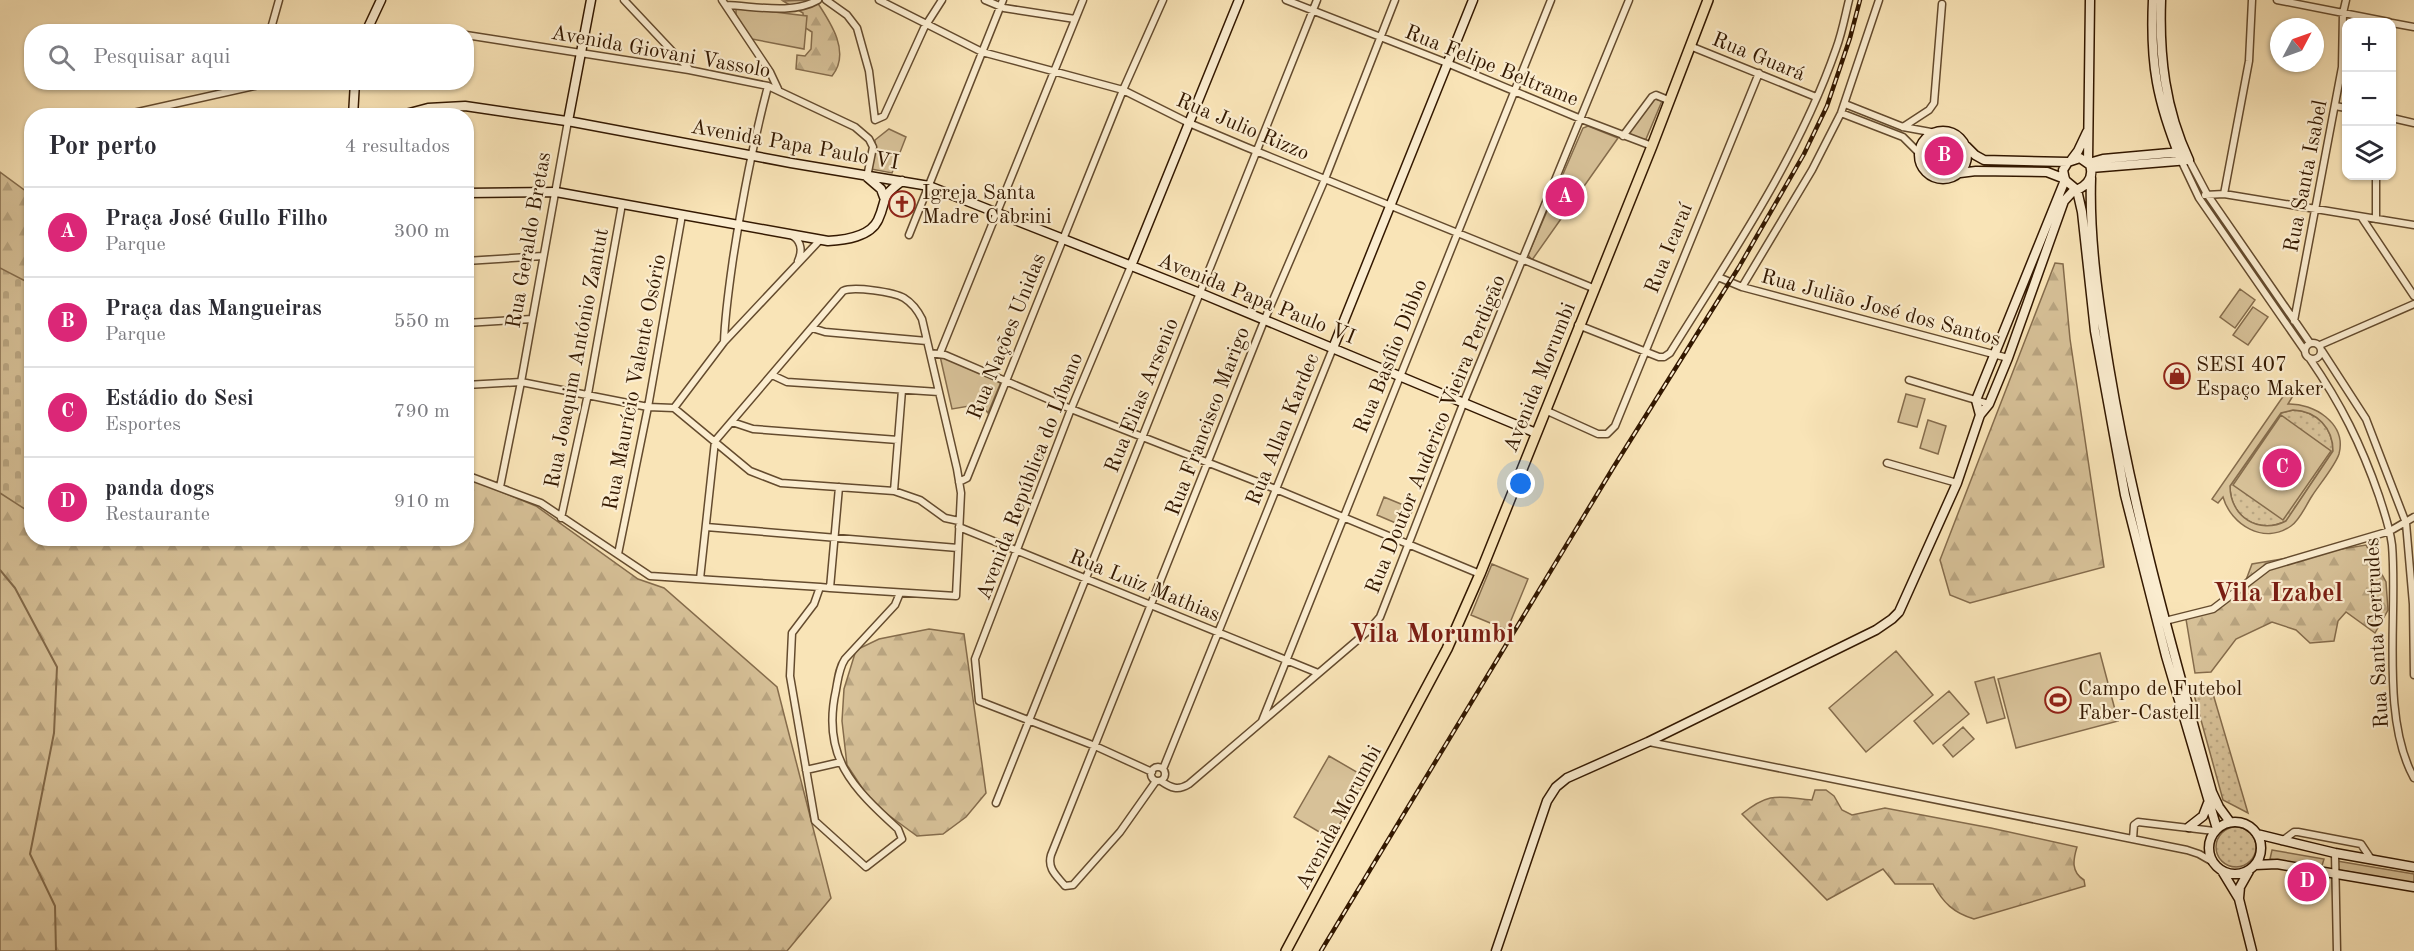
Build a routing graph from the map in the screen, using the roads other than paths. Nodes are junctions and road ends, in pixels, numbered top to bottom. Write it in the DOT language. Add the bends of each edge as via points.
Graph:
graph roads {
  1 [pos="279,0"];
  2 [pos="381,0"];
  3 [pos="591,0"];
  4 [pos="624,0"];
  5 [pos="778,0"];
  6 [pos="826,0"];
  7 [pos="879,0"];
  8 [pos="942,0"];
  9 [pos="985,0"];
  10 [pos="1083,0"];
  11 [pos="1163,0"];
  12 [pos="1239,0"];
  13 [pos="1286,0"];
  14 [pos="1317,0"];
  15 [pos="1395,0"];
  16 [pos="1473,0"];
  17 [pos="1551,0"];
  18 [pos="1629,0"];
  19 [pos="1706,0"];
  20 [pos="1849,0"];
  21 [pos="1879,0"];
  22 [pos="2090,0"];
  23 [pos="2153,0"];
  24 [pos="2161,0"];
  25 [pos="2252,0"];
  26 [pos="2277,0"];
  27 [pos="2346,0"];
  28 [pos="814,1"];
  29 [pos="724,2"];
  30 [pos="1002,3"];
  31 [pos="1942,4"];
  32 [pos="782,8"];
  33 [pos="1313,11"];
  34 [pos="2343,13"];
  35 [pos="2366,18"];
  36 [pos="1075,19"];
  37 [pos="272,24"];
  38 [pos="370,24"];
  39 [pos="2396,24"];
  40 [pos="928,25"];
  41 [pos="2414,27"];
  42 [pos="474,36"];
  43 [pos="1380,38"];
  44 [pos="1690,46"];
  45 [pos="580,52"];
  46 [pos="982,52"];
  47 [pos="1447,63"];
  48 [pos="689,70"];
  49 [pos="1054,70"];
  50 [pos="1759,73"];
  51 [pos="768,86"];
  52 [pos="777,89"];
  53 [pos="238,90"];
  54 [pos="354,90"];
  55 [pos="1123,90"];
  56 [pos="1514,92"];
  57 [pos="1816,97"];
  58 [pos="1668,100"];
  59 [pos="1845,104"];
  60 [pos="2335,106"];
  61 [pos="2342,107"];
  62 [pos="156,108"];
  63 [pos="353,108"];
  64 [pos="428,108"];
  65 [pos="469,108"];
  66 [pos="474,109"];
  67 [pos="1841,113"];
  68 [pos="1581,119"];
  69 [pos="2396,119"];
  70 [pos="568,121"];
  71 [pos="1189,123"];
  72 [pos="2089,123"];
  73 [pos="2414,123"];
  74 [pos="1903,127"];
  75 [pos="1936,133"];
  76 [pos="1623,136"];
  77 [pos="1964,144"];
  78 [pos="1652,146"];
  79 [pos="1257,152"];
  80 [pos="751,154"];
  81 [pos="1920,154"];
  82 [pos="2183,156"];
  83 [pos="2069,160"];
  84 [pos="2090,168"];
  85 [pos="1960,173"];
  86 [pos="867,177"];
  87 [pos="1325,179"];
  88 [pos="2065,179"];
  89 [pos="2376,180"];
  90 [pos="902,181"];
  91 [pos="929,186"];
  92 [pos="2076,189"];
  93 [pos="556,192"];
  94 [pos="474,193"];
  95 [pos="2207,194"];
  96 [pos="2224,194"];
  97 [pos="884,196"];
  98 [pos="2199,198"];
  99 [pos="622,204"];
  100 [pos="1390,205"];
  101 [pos="2316,210"];
  102 [pos="996,212"];
  103 [pos="682,215"];
  104 [pos="2362,218"];
  105 [pos="2376,219"];
  106 [pos="737,224"];
  107 [pos="2414,225"];
  108 [pos="1457,231"];
  109 [pos="909,235"];
  110 [pos="794,236"];
  111 [pos="1063,239"];
  112 [pos="819,241"];
  113 [pos="543,256"];
  114 [pos="1522,259"];
  115 [pos="474,260"];
  116 [pos="796,264"];
  117 [pos="1131,266"];
  118 [pos="1718,277"];
  119 [pos="1742,287"];
  120 [pos="1593,288"];
  121 [pos="1200,293"];
  122 [pos="2414,296"];
  123 [pos="2414,304"];
  124 [pos="532,319"];
  125 [pos="1264,321"];
  126 [pos="2294,321"];
  127 [pos="474,323"];
  128 [pos="1578,325"];
  129 [pos="812,328"];
  130 [pos="927,341"];
  131 [pos="724,342"];
  132 [pos="2310,343"];
  133 [pos="1333,348"];
  134 [pos="2321,348"];
  135 [pos="1644,351"];
  136 [pos="2305,351"];
  137 [pos="930,352"];
  138 [pos="939,353"];
  139 [pos="1994,355"];
  140 [pos="2008,358"];
  141 [pos="2310,358"];
  142 [pos="772,375"];
  143 [pos="1399,377"];
  144 [pos="1006,380"];
  145 [pos="1909,380"];
  146 [pos="521,382"];
  147 [pos="474,385"];
  148 [pos="902,390"];
  149 [pos="939,392"];
  150 [pos="588,394"];
  151 [pos="1976,400"];
  152 [pos="1464,404"];
  153 [pos="1989,404"];
  154 [pos="648,407"];
  155 [pos="674,408"];
  156 [pos="1071,409"];
  157 [pos="1545,410"];
  158 [pos="1980,415"];
  159 [pos="732,422"];
  160 [pos="1536,433"];
  161 [pos="1142,437"];
  162 [pos="898,440"];
  163 [pos="715,441"];
  164 [pos="1887,463"];
  165 [pos="1208,464"];
  166 [pos="474,478"];
  167 [pos="959,482"];
  168 [pos="1956,483"];
  169 [pos="500,487"];
  170 [pos="839,487"];
  171 [pos="1278,490"];
  172 [pos="894,491"];
  173 [pos="2414,517"];
  174 [pos="561,518"];
  175 [pos="1343,519"];
  176 [pos="2406,523"];
  177 [pos="959,524"];
  178 [pos="706,527"];
  179 [pos="2390,531"];
  180 [pos="835,538"];
  181 [pos="1408,544"];
  182 [pos="958,548"];
  183 [pos="1018,551"];
  184 [pos="618,554"];
  185 [pos="1480,574"];
  186 [pos="1086,577"];
  187 [pos="700,579"];
  188 [pos="820,587"];
  189 [pos="830,588"];
  190 [pos="900,593"];
  191 [pos="1153,604"];
  192 [pos="2414,604"];
  193 [pos="2164,621"];
  194 [pos="1219,633"];
  195 [pos="1285,660"];
  196 [pos="1318,673"];
  197 [pos="2414,675"];
  198 [pos="1028,720"];
  199 [pos="1261,724"];
  200 [pos="1648,742"];
  201 [pos="1095,746"];
  202 [pos="841,762"];
  203 [pos="1163,769"];
  204 [pos="806,770"];
  205 [pos="1152,772"];
  206 [pos="2414,778"];
  207 [pos="1159,781"];
  208 [pos="996,803"];
  209 [pos="2208,803"];
  210 [pos="2230,822"];
  211 [pos="2189,827"];
  212 [pos="2215,830"];
  213 [pos="2257,834"];
  214 [pos="2133,839"];
  215 [pos="2282,842"];
  216 [pos="2335,853"];
  217 [pos="2371,859"];
  218 [pos="2213,862"];
  219 [pos="2252,867"];
  220 [pos="2414,867"];
  221 [pos="2220,869"];
  222 [pos="2335,873"];
  223 [pos="2414,887"];
  224 [pos="2239,898"];
  225 [pos="1286,951"];
  226 [pos="1496,951"];
  227 [pos="2252,951"];
  228 [pos="2337,951"];
  1 -- 37 [label="street"];
  2 -- 38 [label="street"];
  3 -- 45 [label="street, Rua Geraldo Bretas"];
  4 -- 48 [label="street"];
  5 -- 32 [label="street"];
  6 -- 40 [label="street" via="857,28 869,71 875,120 884,116"];
  7 -- 40 [label="street, Rua Julio Rizzo"];
  8 -- 40 [label="street"];
  9 -- 30 [label="street"];
  10 -- 36 [label="street"];
  11 -- 55 [label="street, Rua Nações Unidas"];
  12 -- 71 [label="street"];
  13 -- 33 [label="street, Rua Felipe Beltrame"];
  14 -- 33 [label="street, Rua Elias Arsenio"];
  15 -- 43 [label="street, Rua Francisco Marigo"];
  16 -- 47 [label="street, Rua Allan Kardec"];
  17 -- 56 [label="street, Rua Basílio Dibbo"];
  18 -- 68 [label="street, Rua Doutor Auderico Vieira Perdigão"];
  19 -- 44 [label="main road, Avenida Morumbi"];
  20 -- 57 [label="street" via="1837,46"];
  21 -- 59 [label="street, Rua Julião José dos Santos"];
  22 -- 72 [label="street"];
  23 -- 82 [label="street" via="2151,36 2157,92"];
  24 -- 82 [label="street" via="2163,76"];
  25 -- 96 [label="street" via="2249,61"];
  26 -- 34 [label="street"];
  27 -- 34 [label="street, Rua Santa Isabel"];
  28 -- 32 [label="street" via="804,7"];
  29 -- 32 [label="street"];
  29 -- 52 [label="street"];
  30 -- 36 [label="street"];
  30 -- 46 [label="street"];
  31 -- 74 [label="street" via="1934,103"];
  33 -- 43 [label="street, Rua Felipe Beltrame"];
  33 -- 79 [label="street, Rua Elias Arsenio"];
  34 -- 35 [label="street"];
  34 -- 60 [label="street, Rua Santa Isabel" via="2342,68"];
  36 -- 49 [label="street"];
  39 -- 41 [label="street"];
  40 -- 46 [label="street, Rua Julio Rizzo"];
  42 -- 45 [label="street, Avenida Giovani Vassolo"];
  43 -- 47 [label="street, Rua Felipe Beltrame"];
  43 -- 87 [label="street, Rua Francisco Marigo"];
  44 -- 50 [label="street, Rua Guará"];
  44 -- 58 [label="main road, Avenida Morumbi"];
  45 -- 48 [label="street, Avenida Giovani Vassolo"];
  45 -- 70 [label="street, Rua Geraldo Bretas"];
  46 -- 49 [label="street, Rua Julio Rizzo"];
  46 -- 91 [label="street"];
  47 -- 56 [label="street, Rua Felipe Beltrame"];
  47 -- 100 [label="street, Rua Allan Kardec"];
  48 -- 51 [label="street, Avenida Giovani Vassolo"];
  49 -- 55 [label="street, Rua Julio Rizzo"];
  49 -- 102 [label="street"];
  50 -- 57 [label="street, Rua Guará"];
  50 -- 135 [label="street, Rua Icaraí"];
  51 -- 52 [label="street, Avenida Giovani Vassolo"];
  51 -- 80 [label="street"];
  52 -- 86 [label="street, Avenida Giovani Vassolo" via="863,132 873,147"];
  53 -- 62 [label="street"];
  54 -- 63 [label="street"];
  55 -- 71 [label="street, Rua Julio Rizzo"];
  55 -- 111 [label="street, Rua Nações Unidas"];
  56 -- 68 [label="street, Rua Felipe Beltrame"];
  56 -- 108 [label="street, Rua Basílio Dibbo"];
  57 -- 118 [label="street" via="1780,171"];
  58 -- 76 [label="street" via="1652,97"];
  58 -- 78 [label="main road, Avenida Morumbi"];
  59 -- 67 [label="street, Rua Julião José dos Santos"];
  59 -- 74 [label="street"];
  60 -- 61 [label="street"];
  60 -- 101 [label="street, Rua Santa Isabel"];
  64 -- 65 [label="street, Avenida Papa Paulo VI"];
  66 -- 70 [label="street, Avenida Papa Paulo VI"];
  67 -- 81 [label="street" via="1903,137"];
  67 -- 119 [label="street, Rua Julião José dos Santos"];
  68 -- 76 [label="street, Rua Felipe Beltrame"];
  68 -- 114 [label="street, Rua Doutor Auderico Vieira Perdigão"];
  69 -- 73 [label="street"];
  70 -- 80 [label="street, Avenida Papa Paulo VI"];
  70 -- 93 [label="street, Rua Geraldo Bretas"];
  71 -- 79 [label="street, Rua Julio Rizzo"];
  71 -- 117 [label="street"];
  72 -- 83 [label="street" via="2083,142"];
  72 -- 84 [label="street"];
  74 -- 75 [label="street"];
  75 -- 77 [label="street" via="1953,133"];
  75 -- 81 [label="street" via="1924,140"];
  76 -- 78 [label="street, Rua Felipe Beltrame"];
  77 -- 83 [label="street" via="1984,160"];
  77 -- 85 [label="street" via="1967,159"];
  78 -- 120 [label="main road, Avenida Morumbi"];
  79 -- 87 [label="street, Rua Julio Rizzo"];
  79 -- 121 [label="street, Rua Elias Arsenio"];
  80 -- 86 [label="street, Avenida Papa Paulo VI"];
  80 -- 106 [label="street"];
  81 -- 85 [label="street" via="1920,163 1930,176 1945,180"];
  82 -- 84 [label="street" via="2103,159"];
  82 -- 95 [label="street"];
  82 -- 98 [label="street"];
  83 -- 84 [label="street" via="2080,158"];
  83 -- 88 [label="street" via="2063,170"];
  84 -- 92 [label="street"];
  84 -- 193 [label="street" via="2092,239 2120,437"];
  85 -- 88 [label="street" via="2047,172"];
  86 -- 90 [label="street, Avenida Papa Paulo VI"];
  86 -- 97 [label="street"];
  87 -- 100 [label="street, Rua Julio Rizzo"];
  87 -- 125 [label="street, Rua Francisco Marigo"];
  88 -- 92 [label="street"];
  88 -- 139 [label="street"];
  89 -- 105 [label="street"];
  90 -- 91 [label="street, Avenida Papa Paulo VI"];
  90 -- 97 [label="street"];
  91 -- 102 [label="street, Avenida Papa Paulo VI"];
  91 -- 109 [label="street"];
  92 -- 140 [label="street" via="2064,201"];
  92 -- 209 [label="street" via="2103,380 2125,495"];
  93 -- 94 [label="street"];
  93 -- 99 [label="street"];
  93 -- 113 [label="street, Rua Geraldo Bretas"];
  95 -- 96 [label="street"];
  95 -- 98 [label="street"];
  95 -- 126 [label="street"];
  96 -- 101 [label="street"];
  97 -- 112 [label="street" via="878,220 867,231 840,240"];
  98 -- 136 [label="street"];
  99 -- 103 [label="street"];
  99 -- 150 [label="street, Rua Joaquim António Zantut"];
  100 -- 108 [label="street, Rua Julio Rizzo"];
  100 -- 133 [label="street, Rua Allan Kardec"];
  101 -- 104 [label="street"];
  101 -- 126 [label="street, Rua Santa Isabel"];
  102 -- 111 [label="street, Avenida Papa Paulo VI"];
  102 -- 138 [label="street"];
  103 -- 106 [label="street"];
  103 -- 154 [label="street, Rua Maurício Valente Osório"];
  104 -- 105 [label="street"];
  104 -- 122 [label="street"];
  105 -- 107 [label="street"];
  106 -- 110 [label="street"];
  106 -- 131 [label="street"];
  108 -- 114 [label="street, Rua Julio Rizzo"];
  108 -- 143 [label="street, Rua Basílio Dibbo"];
  110 -- 112 [label="street"];
  110 -- 116 [label="street" via="801,251"];
  111 -- 117 [label="street, Avenida Papa Paulo VI"];
  111 -- 144 [label="street, Rua Nações Unidas"];
  112 -- 116 [label="street"];
  113 -- 115 [label="street"];
  113 -- 124 [label="street, Rua Geraldo Bretas"];
  114 -- 120 [label="street, Rua Julio Rizzo"];
  114 -- 152 [label="street, Rua Doutor Auderico Vieira Perdigão"];
  116 -- 131 [label="street"];
  117 -- 121 [label="street, Avenida Papa Paulo VI"];
  117 -- 156 [label="street, Avenida República do Líbano"];
  118 -- 119 [label="street"];
  118 -- 135 [label="street" via="1667,356"];
  119 -- 139 [label="street, Rua Julião José dos Santos"];
  120 -- 128 [label="main road, Avenida Morumbi"];
  121 -- 125 [label="street, Avenida Papa Paulo VI"];
  121 -- 161 [label="street, Rua Elias Arsenio"];
  123 -- 134 [label="street"];
  124 -- 127 [label="street"];
  124 -- 146 [label="street, Rua Geraldo Bretas"];
  125 -- 133 [label="street, Avenida Papa Paulo VI"];
  125 -- 165 [label="street, Rua Francisco Marigo"];
  126 -- 132 [label="street"];
  128 -- 135 [label="street"];
  128 -- 157 [label="main road, Avenida Morumbi"];
  129 -- 130 [label="street" via="825,333"];
  129 -- 130 [label="street" via="843,291 853,288 905,298 920,315"];
  129 -- 142 [label="street"];
  130 -- 137 [label="street"];
  131 -- 155 [label="street"];
  132 -- 134 [label="street"];
  132 -- 136 [label="street"];
  133 -- 143 [label="street, Avenida Papa Paulo VI"];
  133 -- 171 [label="street, Rua Allan Kardec"];
  134 -- 141 [label="street" via="2316,359"];
  134 -- 176 [label="street, Rua Santa Gertrudes" via="2366,419"];
  135 -- 157 [label="street, Rua Icaraí" via="1615,426 1607,434 1598,434"];
  136 -- 141 [label="street"];
  137 -- 138 [label="street"];
  137 -- 149 [label="street"];
  138 -- 144 [label="street"];
  139 -- 140 [label="street, Rua Julião José dos Santos"];
  139 -- 151 [label="street"];
  140 -- 153 [label="street"];
  141 -- 179 [label="street, Rua Santa Gertrudes" via="2365,455"];
  142 -- 148 [label="street" via="787,382"];
  142 -- 159 [label="street"];
  143 -- 152 [label="street, Avenida Papa Paulo VI"];
  143 -- 175 [label="street, Rua Basílio Dibbo"];
  144 -- 156 [label="street"];
  144 -- 167 [label="street, Rua Nações Unidas" via="967,478"];
  145 -- 151 [label="street"];
  146 -- 147 [label="street"];
  146 -- 150 [label="street"];
  146 -- 169 [label="street, Rua Geraldo Bretas"];
  148 -- 149 [label="street"];
  148 -- 162 [label="street"];
  149 -- 167 [label="street"];
  150 -- 154 [label="street"];
  150 -- 174 [label="street, Rua Joaquim António Zantut"];
  151 -- 153 [label="street"];
  151 -- 158 [label="street"];
  152 -- 160 [label="street, Avenida Papa Paulo VI"];
  152 -- 181 [label="street, Rua Doutor Auderico Vieira Perdigão"];
  153 -- 158 [label="street"];
  154 -- 155 [label="street"];
  154 -- 184 [label="street, Rua Maurício Valente Osório"];
  155 -- 163 [label="street, Rua Luiz Mathias"];
  156 -- 161 [label="street"];
  156 -- 183 [label="street, Avenida República do Líbano"];
  157 -- 160 [label="main road, Avenida Morumbi"];
  158 -- 168 [label="street"];
  159 -- 162 [label="street" via="753,429"];
  159 -- 163 [label="street"];
  160 -- 185 [label="main road, Avenida Morumbi"];
  161 -- 165 [label="street"];
  161 -- 186 [label="street, Rua Elias Arsenio"];
  162 -- 172 [label="street"];
  163 -- 170 [label="street, Rua Luiz Mathias" via="764,478"];
  163 -- 178 [label="street"];
  164 -- 168 [label="street"];
  165 -- 171 [label="street"];
  165 -- 191 [label="street, Rua Francisco Marigo"];
  166 -- 169 [label="street"];
  167 -- 177 [label="street"];
  168 -- 200 [label="street" via="1904,603 1892,619"];
  169 -- 174 [label="street" via="541,503"];
  170 -- 172 [label="street, Rua Luiz Mathias"];
  170 -- 180 [label="street"];
  171 -- 175 [label="street"];
  171 -- 194 [label="street, Rua Allan Kardec"];
  172 -- 177 [label="street, Rua Luiz Mathias" via="920,500"];
  173 -- 176 [label="street"];
  174 -- 184 [label="street"];
  175 -- 181 [label="street"];
  175 -- 195 [label="street, Rua Basílio Dibbo"];
  176 -- 179 [label="street"];
  176 -- 192 [label="street, Rua Santa Gertrudes"];
  177 -- 182 [label="street"];
  177 -- 183 [label="street, Rua Luiz Mathias"];
  178 -- 180 [label="street"];
  178 -- 187 [label="street"];
  179 -- 193 [label="street" via="2268,567 2213,609"];
  179 -- 206 [label="street, Rua Santa Gertrudes" via="2396,714 2402,752"];
  180 -- 182 [label="street"];
  180 -- 189 [label="street"];
  181 -- 185 [label="street"];
  181 -- 196 [label="street, Rua Doutor Auderico Vieira Perdigão" via="1376,623"];
  182 -- 190 [label="street" via="956,596"];
  183 -- 186 [label="street, Rua Luiz Mathias"];
  183 -- 198 [label="street, Avenida República do Líbano" via="976,652 979,701"];
  184 -- 187 [label="street" via="650,576"];
  185 -- 225 [label="main road, Avenida Morumbi" via="1438,667"];
  186 -- 191 [label="street, Rua Luiz Mathias"];
  186 -- 198 [label="street, Rua Elias Arsenio"];
  187 -- 188 [label="street"];
  188 -- 189 [label="street"];
  188 -- 204 [label="street" via="814,604 791,638 790,676"];
  189 -- 190 [label="street"];
  190 -- 202 [label="street" via="895,605 841,665 832,721"];
  191 -- 194 [label="street, Rua Luiz Mathias"];
  191 -- 201 [label="street, Rua Francisco Marigo"];
  192 -- 197 [label="street, Rua Santa Gertrudes"];
  193 -- 210 [label="street" via="2212,792"];
  194 -- 195 [label="street, Rua Luiz Mathias"];
  194 -- 203 [label="street, Rua Allan Kardec"];
  195 -- 196 [label="street, Rua Luiz Mathias"];
  195 -- 199 [label="street, Rua Basílio Dibbo"];
  196 -- 199 [label="street, Rua Doutor Auderico Vieira Perdigão"];
  198 -- 201 [label="street"];
  198 -- 208 [label="street, Rua Elias Arsenio"];
  199 -- 207 [label="street, Rua Doutor Auderico Vieira Perdigão" via="1186,787 1174,788"];
  200 -- 214 [label="street"];
  200 -- 226 [label="street" via="1568,778 1551,793"];
  201 -- 205 [label="street"];
  201 -- 207 [label="street, Rua Francisco Marigo" via="1049,861 1065,886 1071,886 1120,832"];
  202 -- 204 [label="street"];
  202 -- 204 [label="street" via="861,795 902,836 866,867 817,824"];
  203 -- 205 [label="street" via="1158,767"];
  203 -- 207 [label="street" via="1165,777"];
  205 -- 207 [label="street" via="1152,777"];
  209 -- 211 [label="street" via="2203,816"];
  209 -- 212 [label="street"];
  210 -- 212 [label="street"];
  210 -- 213 [label="street" via="2245,824"];
  211 -- 212 [label="street"];
  211 -- 214 [label="street" via="2138,822"];
  212 -- 218 [label="street" via="2209,847"];
  213 -- 215 [label="street"];
  213 -- 219 [label="street" via="2261,850"];
  214 -- 218 [label="street" via="2187,850"];
  215 -- 216 [label="street"];
  215 -- 217 [label="street" via="2298,832 2361,844"];
  216 -- 217 [label="street"];
  216 -- 222 [label="street"];
  217 -- 220 [label="street"];
  218 -- 221 [label="street"];
  219 -- 221 [label="street" via="2234,874"];
  219 -- 222 [label="street" via="2277,864"];
  219 -- 224 [label="street" via="2240,887"];
  221 -- 224 [label="street"];
  222 -- 223 [label="street"];
  222 -- 228 [label="street"];
  224 -- 227 [label="street"];
}
